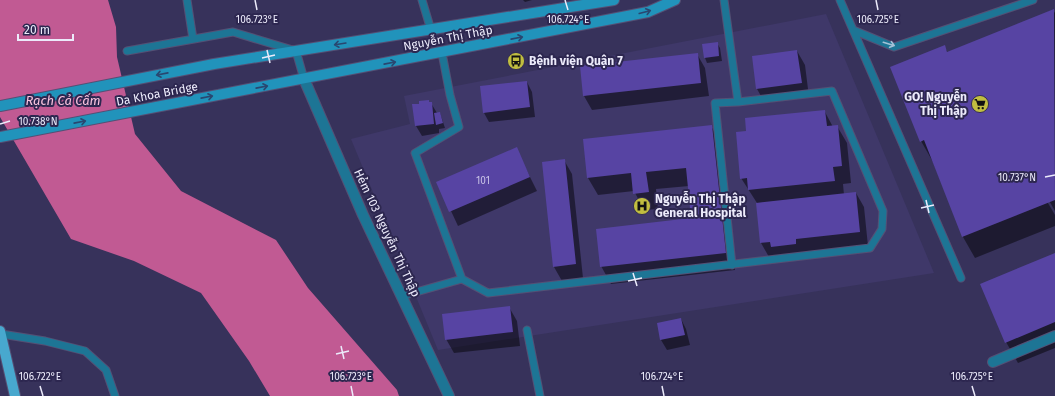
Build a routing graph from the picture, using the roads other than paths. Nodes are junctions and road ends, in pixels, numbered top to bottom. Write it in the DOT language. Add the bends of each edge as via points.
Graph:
graph roads {
  1 [pos="186,0"];
  2 [pos="422,0"];
  3 [pos="614,0"];
  4 [pos="674,0"];
  5 [pos="724,0"];
  6 [pos="840,0"];
  7 [pos="1033,0"];
  8 [pos="431,30"];
  9 [pos="853,30"];
  10 [pos="193,39"];
  11 [pos="128,51"];
  12 [pos="296,51"];
  13 [pos="442,53"];
  14 [pos="214,64"];
  15 [pos="304,79"];
  16 [pos="224,94"];
  17 [pos="738,102"];
  18 [pos="0,106"];
  19 [pos="0,137"];
  20 [pos="732,265"];
  21 [pos="961,278"];
  22 [pos="462,279"];
  23 [pos="402,296"];
  24 [pos="527,330"];
  25 [pos="0,332"];
  26 [pos="1055,336"];
  27 [pos="993,362"];
  28 [pos="15,396"];
  29 [pos="115,396"];
  30 [pos="449,396"];
  31 [pos="540,396"];
  1 -- 10 [label="lane"];
  2 -- 8 [label="lane"];
  3 -- 8 [label="main road, Nguyễn Thị Thập"];
  13 -- 4 [label="main road, Nguyễn Thị Thập, one-way" via="648,12"];
  5 -- 17 [label="lane"];
  6 -- 9 [label="lane"];
  9 -- 7 [label="lane, one-way" via="894,47"];
  8 -- 12 [label="main road, Nguyễn Thị Thập, one-way"];
  9 -- 21 [label="lane"];
  10 -- 11 [label="lane"];
  10 -- 12 [label="lane" via="233,32"];
  12 -- 14 [label="main road, Nguyễn Thị Thập"];
  12 -- 15 [label="lane"];
  15 -- 13 [label="main road, Nguyễn Thị Thập, one-way"];
  13 -- 22 [label="lane" via="459,127 415,153"];
  14 -- 18 [label="main road, Da Khoa Bridge, one-way"];
  16 -- 15 [label="main road, Nguyễn Thị Thập, one-way"];
  15 -- 23 [label="street, Hẻm 103 Nguyễn Thị Thập" via="363,215"];
  19 -- 16 [label="main road, Da Khoa Bridge, one-way"];
  17 -- 20 [label="lane" via="715,103"];
  17 -- 20 [label="lane" via="832,91 883,211 882,229 870,248"];
  20 -- 22 [label="lane" via="488,293"];
  22 -- 23 [label="lane"];
  23 -- 30 [label="street, Hẻm 103 Nguyễn Thị Thập"];
  24 -- 31 [label="lane"];
  25 -- 28 [label="main road"];
  25 -- 29 [label="lane" via="85,351 106,370"];
  26 -- 27 [label="street"];
}
